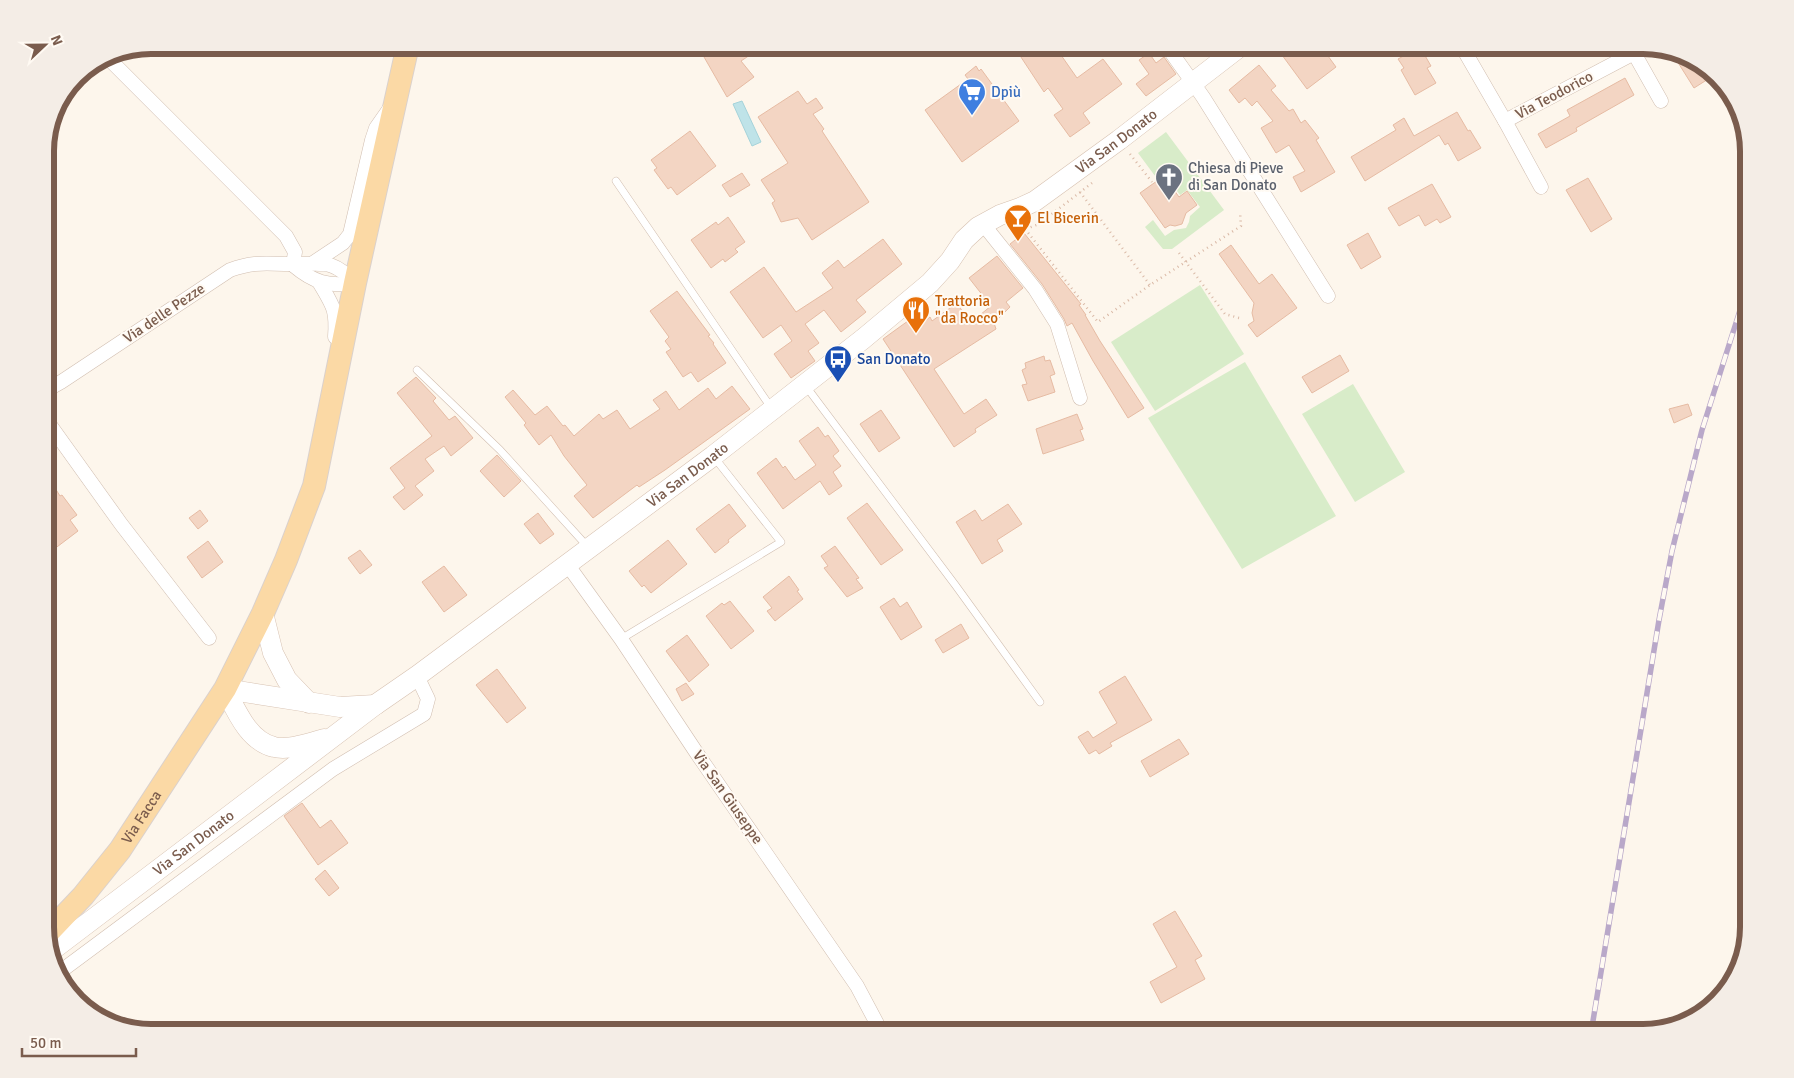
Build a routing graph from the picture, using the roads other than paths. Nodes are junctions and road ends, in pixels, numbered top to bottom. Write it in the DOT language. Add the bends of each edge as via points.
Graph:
graph roads {
  1 [pos="406,54"];
  2 [pos="1172,54"];
  3 [pos="1230,54"];
  4 [pos="1466,54"];
  5 [pos="1630,54"];
  6 [pos="1635,54"];
  7 [pos="112,62"];
  8 [pos="1192,83"];
  9 [pos="1661,101"];
  10 [pos="395,104"];
  11 [pos="1505,121"];
  12 [pos="616,181"];
  13 [pos="1541,188"];
  14 [pos="983,224"];
  15 [pos="314,263"];
  16 [pos="293,264"];
  17 [pos="319,282"];
  18 [pos="355,283"];
  19 [pos="1328,296"];
  20 [pos="418,370"];
  21 [pos="804,384"];
  22 [pos="54,386"];
  23 [pos="1080,398"];
  24 [pos="773,409"];
  25 [pos="54,431"];
  26 [pos="322,447"];
  27 [pos="713,456"];
  28 [pos="588,548"];
  29 [pos="568,564"];
  30 [pos="263,613"];
  31 [pos="208,638"];
  32 [pos="622,639"];
  33 [pos="417,676"];
  34 [pos="225,689"];
  35 [pos="1040,702"];
  36 [pos="309,703"];
  37 [pos="375,705"];
  38 [pos="336,735"];
  39 [pos="54,927"];
  40 [pos="56,948"];
  41 [pos="64,969"];
  42 [pos="877,1024"];
  1 -- 10 [label="main road, Via Facca"];
  2 -- 8 [label="street"];
  3 -- 8 [label="street, Via San Donato"];
  4 -- 11 [label="street, Via Teodorico"];
  5 -- 11 [label="street, Via Teodorico"];
  6 -- 9 [label="street, Via Teodorico"];
  7 -- 16 [label="street" via="286,236 295,252"];
  8 -- 14 [label="street, Via San Donato" via="1035,200"];
  8 -- 19 [label="street"];
  10 -- 15 [label="street" via="382,118 372,140 350,234 343,243"];
  10 -- 18 [label="main road, Via Facca"];
  11 -- 13 [label="street, Via Teodorico"];
  12 -- 24 [label="lane"];
  14 -- 21 [label="street, Via San Donato" via="964,240 950,262 930,283"];
  14 -- 23 [label="street" via="1035,289 1057,324"];
  15 -- 16 [label="street, Via delle Pezze"];
  15 -- 18 [label="street, Via delle Pezze" via="339,268"];
  16 -- 17 [label="street"];
  16 -- 22 [label="street, Via delle Pezze" via="260,262 230,270"];
  17 -- 18 [label="street" via="333,285"];
  17 -- 26 [label="street" via="334,308 336,321"];
  18 -- 26 [label="main road, Via Facca"];
  20 -- 28 [label="lane" via="500,450"];
  21 -- 24 [label="street, Via San Donato"];
  21 -- 35 [label="lane"];
  24 -- 27 [label="street, Via San Donato"];
  25 -- 31 [label="street"];
  26 -- 30 [label="main road, Via Facca" via="314,486"];
  27 -- 28 [label="street, Via San Donato"];
  27 -- 32 [label="lane" via="781,542"];
  28 -- 29 [label="street, Via San Donato"];
  29 -- 32 [label="street, Via San Giuseppe"];
  29 -- 33 [label="street, Via San Donato"];
  30 -- 34 [label="main road, Via Facca"];
  30 -- 36 [label="street" via="273,653 287,680"];
  32 -- 42 [label="street, Via San Giuseppe" via="857,986"];
  33 -- 37 [label="street, Via San Donato"];
  33 -- 41 [label="street" via="428,699 424,714 334,768"];
  34 -- 36 [label="street"];
  34 -- 38 [label="street, Via San Donato" via="243,723 256,738 274,747 296,746"];
  34 -- 39 [label="main road, Via Facca" via="120,850"];
  36 -- 37 [label="street" via="340,707"];
  37 -- 38 [label="street, Via San Donato"];
  38 -- 40 [label="street, Via San Donato"];
}
